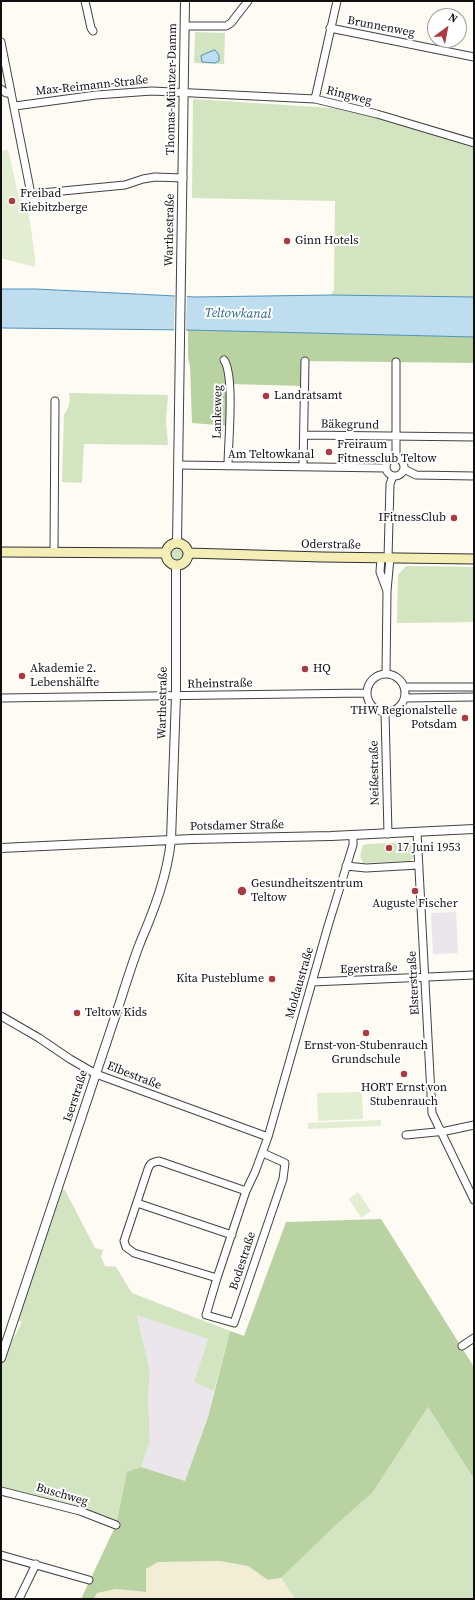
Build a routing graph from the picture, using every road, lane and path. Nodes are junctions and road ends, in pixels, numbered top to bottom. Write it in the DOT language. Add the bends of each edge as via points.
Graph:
graph roads {
  1 [pos="85,1"];
  2 [pos="185,1"];
  3 [pos="248,1"];
  4 [pos="337,1"];
  5 [pos="185,26"];
  6 [pos="330,28"];
  7 [pos="93,31"];
  8 [pos="1,42"];
  9 [pos="474,57"];
  10 [pos="1,89"];
  11 [pos="183,92"];
  12 [pos="11,93"];
  13 [pos="315,99"];
  14 [pos="15,106"];
  15 [pos="474,143"];
  16 [pos="183,178"];
  17 [pos="224,360"];
  18 [pos="305,360"];
  19 [pos="396,362"];
  20 [pos="55,401"];
  21 [pos="304,435"];
  22 [pos="396,436"];
  23 [pos="474,437"];
  24 [pos="396,458"];
  25 [pos="179,465"];
  26 [pos="228,466"];
  27 [pos="303,466"];
  28 [pos="386,468"];
  29 [pos="404,469"];
  30 [pos="393,476"];
  31 [pos="474,476"];
  32 [pos="177,543"];
  33 [pos="1,552"];
  34 [pos="54,552"];
  35 [pos="188,553"];
  36 [pos="166,554"];
  37 [pos="386,558"];
  38 [pos="474,559"];
  39 [pos="176,565"];
  40 [pos="386,674"];
  41 [pos="405,687"];
  42 [pos="474,687"];
  43 [pos="367,692"];
  44 [pos="176,696"];
  45 [pos="474,697"];
  46 [pos="1,698"];
  47 [pos="405,698"];
  48 [pos="385,712"];
  49 [pos="474,829"];
  50 [pos="417,832"];
  51 [pos="388,834"];
  52 [pos="353,835"];
  53 [pos="171,840"];
  54 [pos="1,848"];
  55 [pos="419,865"];
  56 [pos="346,866"];
  57 [pos="474,976"];
  58 [pos="424,978"];
  59 [pos="312,982"];
  60 [pos="1,1016"];
  61 [pos="96,1074"];
  62 [pos="474,1126"];
  63 [pos="440,1131"];
  64 [pos="406,1135"];
  65 [pos="268,1137"];
  66 [pos="263,1153"];
  67 [pos="246,1191"];
  68 [pos="474,1200"];
  69 [pos="137,1203"];
  70 [pos="232,1235"];
  71 [pos="217,1278"];
  72 [pos="474,1338"];
  73 [pos="462,1346"];
  74 [pos="1,1358"];
  75 [pos="1,1490"];
  76 [pos="116,1525"];
  77 [pos="1,1555"];
  78 [pos="36,1564"];
  79 [pos="89,1580"];
  80 [pos="19,1599"];
  1 -- 7 [label="street"];
  2 -- 5 [label="street, Thomas-Müntzer-Damm"];
  3 -- 5 [label="street" via="232,24"];
  4 -- 6 [label="street, Ringweg"];
  5 -- 11 [label="street, Thomas-Müntzer-Damm"];
  6 -- 9 [label="street, Brunnenweg"];
  6 -- 13 [label="street, Ringweg"];
  8 -- 12 [label="street"];
  10 -- 12 [label="street"];
  11 -- 13 [label="street, Max-Reimann-Straße"];
  11 -- 14 [label="street, Max-Reimann-Straße" via="152,91 96,95"];
  11 -- 16 [label="street, Thomas-Müntzer-Damm"];
  12 -- 14 [label="street"];
  13 -- 15 [label="street, Ringweg" via="377,114"];
  14 -- 16 [label="street" via="31,194 125,185 143,179"];
  16 -- 25 [label="street, Warthestraße"];
  17 -- 26 [label="street, Lankeweg" via="230,384"];
  18 -- 21 [label="street, Bäkegrund"];
  19 -- 22 [label="street"];
  20 -- 34 [label="street"];
  21 -- 22 [label="street, Bäkegrund"];
  21 -- 27 [label="street, Bäkegrund"];
  22 -- 23 [label="street, Bäkegrund"];
  22 -- 24 [label="street"];
  24 -- 28 [label="street" via="388,462"];
  24 -- 29 [label="street" via="402,462"];
  25 -- 26 [label="street, Am Teltowkanal"];
  25 -- 32 [label="street"];
  26 -- 27 [label="street, Am Teltowkanal"];
  27 -- 28 [label="street, Am Teltowkanal"];
  28 -- 30 [label="street"];
  29 -- 30 [label="street"];
  29 -- 31 [label="street" via="416,475"];
  30 -- 37 [label="street" via="390,484"];
  32 -- 35 [label="main road" via="184,545"];
  32 -- 36 [label="main road" via="171,544"];
  33 -- 34 [label="main road"];
  34 -- 36 [label="main road"];
  35 -- 37 [label="main road, Oderstraße"];
  35 -- 39 [label="main road" via="186,561"];
  36 -- 39 [label="main road" via="170,563"];
  37 -- 38 [label="main road, Oderstraße"];
  37 -- 40 [label="street" via="380,572 387,591"];
  39 -- 44 [label="street, Warthestraße"];
  40 -- 41 [label="street" via="395,676"];
  40 -- 43 [label="street" via="373,680"];
  41 -- 42 [label="street"];
  41 -- 47 [label="street"];
  43 -- 44 [label="street, Rheinstraße"];
  43 -- 48 [label="street" via="371,704 377,710"];
  44 -- 46 [label="street, Rheinstraße"];
  44 -- 53 [label="street, Warthestraße"];
  45 -- 47 [label="street"];
  47 -- 48 [label="street" via="400,707"];
  48 -- 51 [label="street, Neißestraße"];
  49 -- 50 [label="street, Potsdamer Straße"];
  50 -- 51 [label="street, Potsdamer Straße"];
  50 -- 55 [label="street, Elsterstraße"];
  51 -- 52 [label="street, Potsdamer Straße"];
  52 -- 53 [label="street, Potsdamer Straße"];
  52 -- 56 [label="street, Moldaustraße" via="353,845"];
  53 -- 54 [label="street, Potsdamer Straße"];
  53 -- 61 [label="street, Iserstraße" via="158,900 140,942"];
  55 -- 56 [label="street" via="366,868"];
  55 -- 58 [label="street, Elsterstraße"];
  56 -- 59 [label="street, Moldaustraße"];
  57 -- 58 [label="street, Egerstraße"];
  58 -- 59 [label="street, Egerstraße"];
  58 -- 63 [label="street, Elsterstraße" via="432,1113"];
  59 -- 65 [label="street, Moldaustraße"];
  60 -- 61 [label="street, Elbestraße"];
  61 -- 65 [label="street, Elbestraße"];
  61 -- 74 [label="street, Iserstraße"];
  62 -- 63 [label="street"];
  63 -- 64 [label="street"];
  63 -- 68 [label="street, Elsterstraße"];
  65 -- 66 [label="street, Bodestraße"];
  66 -- 67 [label="street, Bodestraße"];
  66 -- 71 [label="street, Bodestraße" via="285,1163 283,1179 234,1324 206,1315"];
  67 -- 69 [label="street, Bodestraße" via="159,1161 153,1162 148,1169"];
  67 -- 70 [label="street, Bodestraße"];
  69 -- 70 [label="street, Bodestraße"];
  69 -- 71 [label="street, Bodestraße" via="124,1242 126,1247 134,1253"];
  70 -- 71 [label="street, Bodestraße"];
  72 -- 73 [label="street"];
  75 -- 76 [label="street, Buschweg" via="80,1511"];
  77 -- 78 [label="street"];
  78 -- 79 [label="street"];
  78 -- 80 [label="street"];
}
